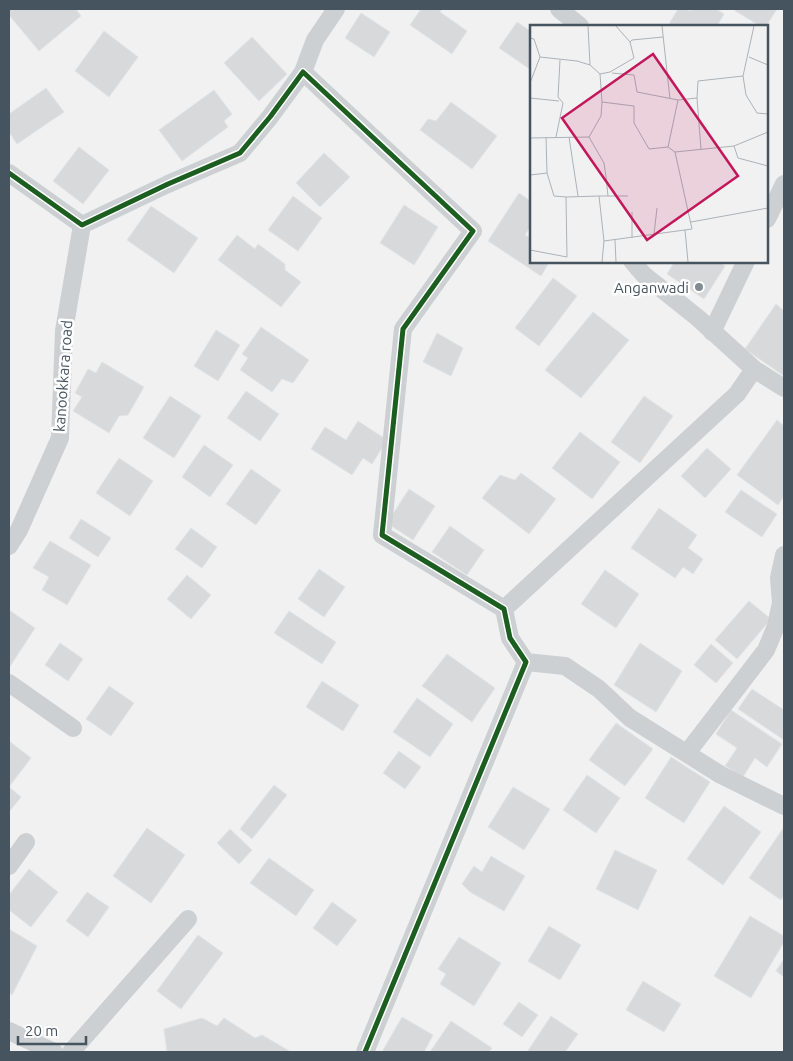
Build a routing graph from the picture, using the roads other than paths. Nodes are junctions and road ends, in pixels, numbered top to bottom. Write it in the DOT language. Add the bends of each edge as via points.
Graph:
graph roads {
  1 [pos="336,9"];
  2 [pos="559,9"];
  3 [pos="579,25"];
  4 [pos="303,72"];
  5 [pos="9,173"];
  6 [pos="784,184"];
  7 [pos="768,217"];
  8 [pos="82,226"];
  9 [pos="633,262"];
  10 [pos="746,262"];
  11 [pos="712,332"];
  12 [pos="754,369"];
  13 [pos="784,388"];
  14 [pos="9,546"];
  15 [pos="784,555"];
  16 [pos="504,609"];
  17 [pos="526,662"];
  18 [pos="9,683"];
  19 [pos="73,728"];
  20 [pos="687,753"];
  21 [pos="784,806"];
  22 [pos="26,842"];
  23 [pos="9,866"];
  24 [pos="188,919"];
  25 [pos="9,1030"];
  26 [pos="54,1052"];
  27 [pos="71,1052"];
  28 [pos="365,1052"];
  1 -- 4 [label="street" via="315,40"];
  2 -- 3 [label="street"];
  4 -- 8 [label="street" via="240,153"];
  4 -- 16 [label="street" via="473,230 403,329 382,535"];
  5 -- 8 [label="street"];
  6 -- 7 [label="street"];
  8 -- 14 [label="street, kanookkara road" via="64,331 60,438"];
  9 -- 11 [label="street"];
  10 -- 11 [label="street"];
  11 -- 12 [label="street"];
  12 -- 13 [label="street"];
  12 -- 16 [label="street" via="737,394"];
  15 -- 20 [label="street" via="779,578 781,603 766,650"];
  16 -- 17 [label="street" via="510,638"];
  17 -- 20 [label="street" via="565,666 599,689 630,718"];
  17 -- 28 [label="street"];
  18 -- 19 [label="street"];
  20 -- 21 [label="street" via="721,775"];
  22 -- 23 [label="street"];
  24 -- 27 [label="street"];
  25 -- 26 [label="street"];
}
